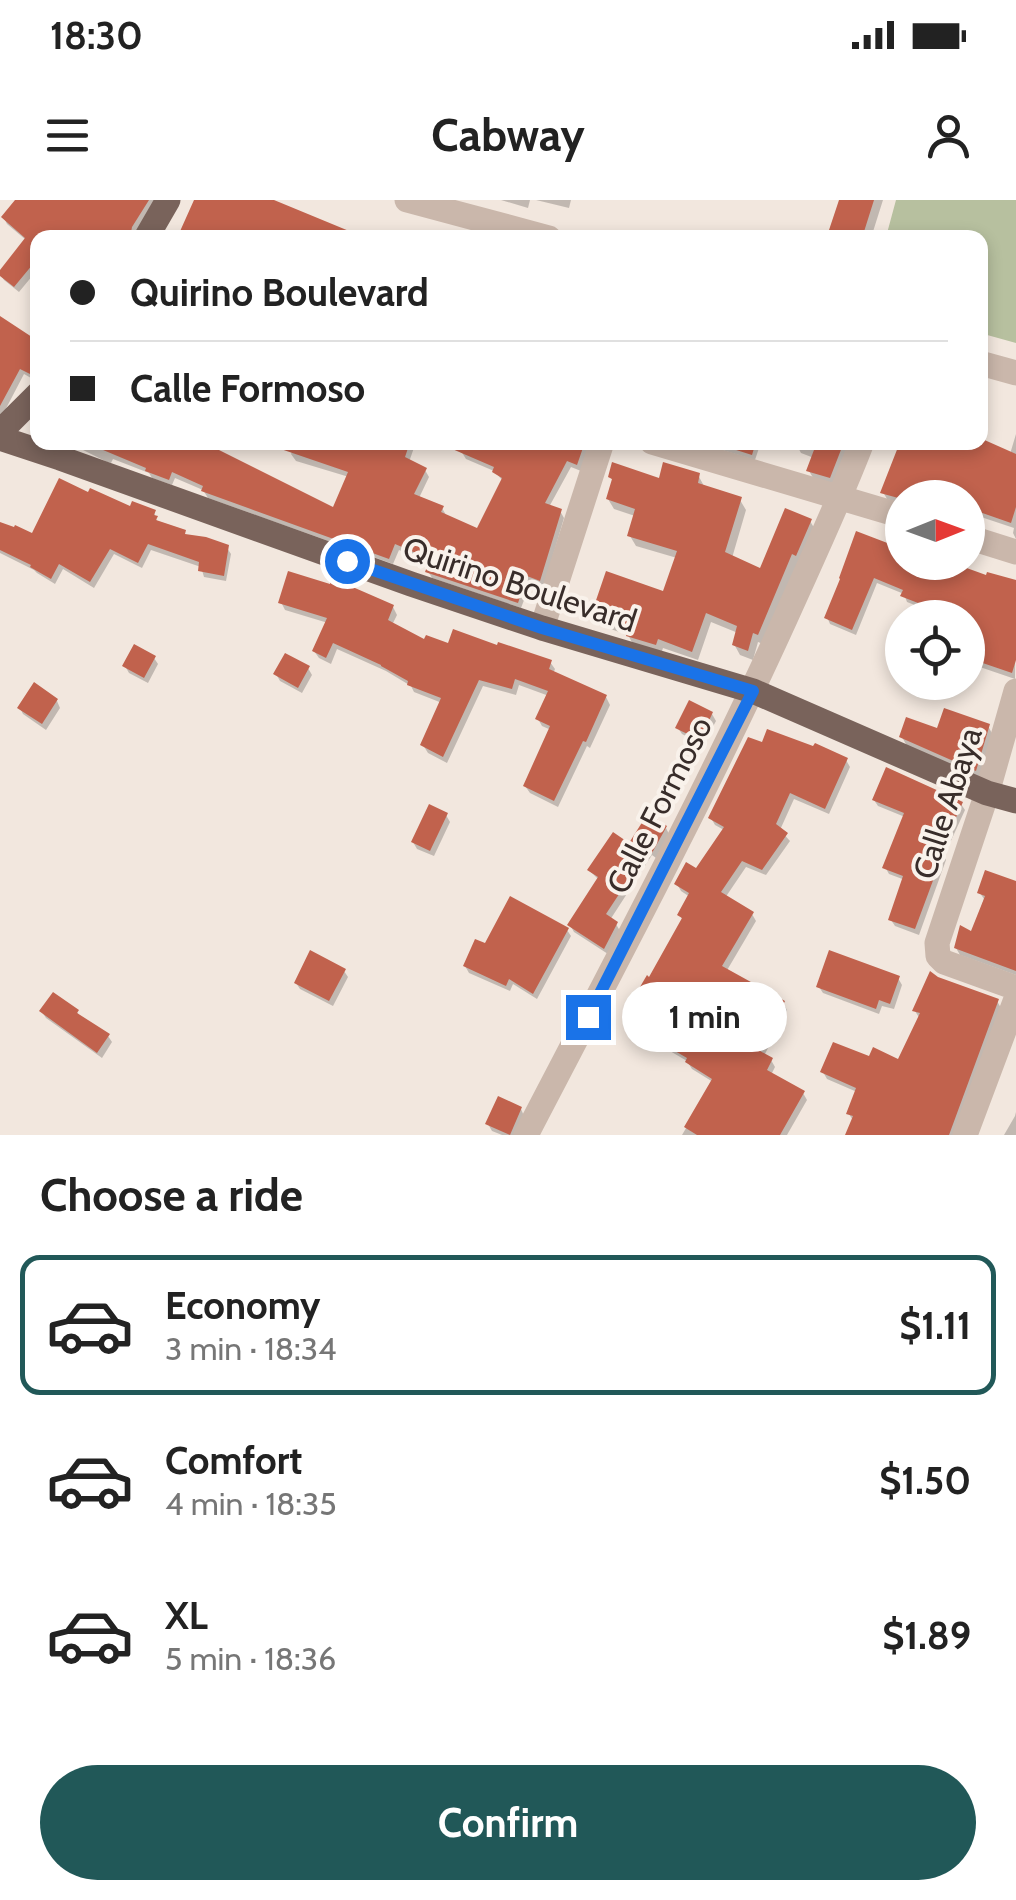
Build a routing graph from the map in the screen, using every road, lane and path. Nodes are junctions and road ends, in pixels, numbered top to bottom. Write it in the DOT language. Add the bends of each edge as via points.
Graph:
graph roads {
  1 [pos="168,200"];
  2 [pos="407,200"];
  3 [pos="151,230"];
  4 [pos="519,230"];
  5 [pos="988,365"];
  6 [pos="1016,373"];
  7 [pos="30,403"];
  8 [pos="0,435"];
  9 [pos="30,446"];
  10 [pos="39,450"];
  11 [pos="599,450"];
  12 [pos="680,450"];
  13 [pos="859,450"];
  14 [pos="841,496"];
  15 [pos="885,510"];
  16 [pos="985,542"];
  17 [pos="1016,552"];
  18 [pos="542,628"];
  19 [pos="1016,690"];
  20 [pos="753,691"];
  21 [pos="987,793"];
  22 [pos="1016,802"];
  23 [pos="1016,988"];
  24 [pos="1016,999"];
  25 [pos="526,1135"];
  26 [pos="965,1135"];
  1 -- 3 [label="main road"];
  2 -- 4 [label="street"];
  5 -- 6 [label="street"];
  7 -- 8 [label="main road"];
  8 -- 9 [label="main road, Quirino Boulevard"];
  10 -- 18 [label="main road, Quirino Boulevard"];
  11 -- 18 [label="street"];
  12 -- 14 [label="street"];
  13 -- 14 [label="street, Calle Formoso"];
  14 -- 15 [label="street"];
  14 -- 20 [label="street, Calle Formoso"];
  16 -- 17 [label="street"];
  18 -- 20 [label="main road, Quirino Boulevard"];
  19 -- 21 [label="street, Calle Abaya"];
  20 -- 21 [label="main road, Quirino Boulevard"];
  20 -- 25 [label="street, Calle Formoso"];
  21 -- 22 [label="main road, Quirino Boulevard"];
  21 -- 23 [label="street, Calle Abaya" via="937,951 940,960"];
  24 -- 26 [label="street"];
}
